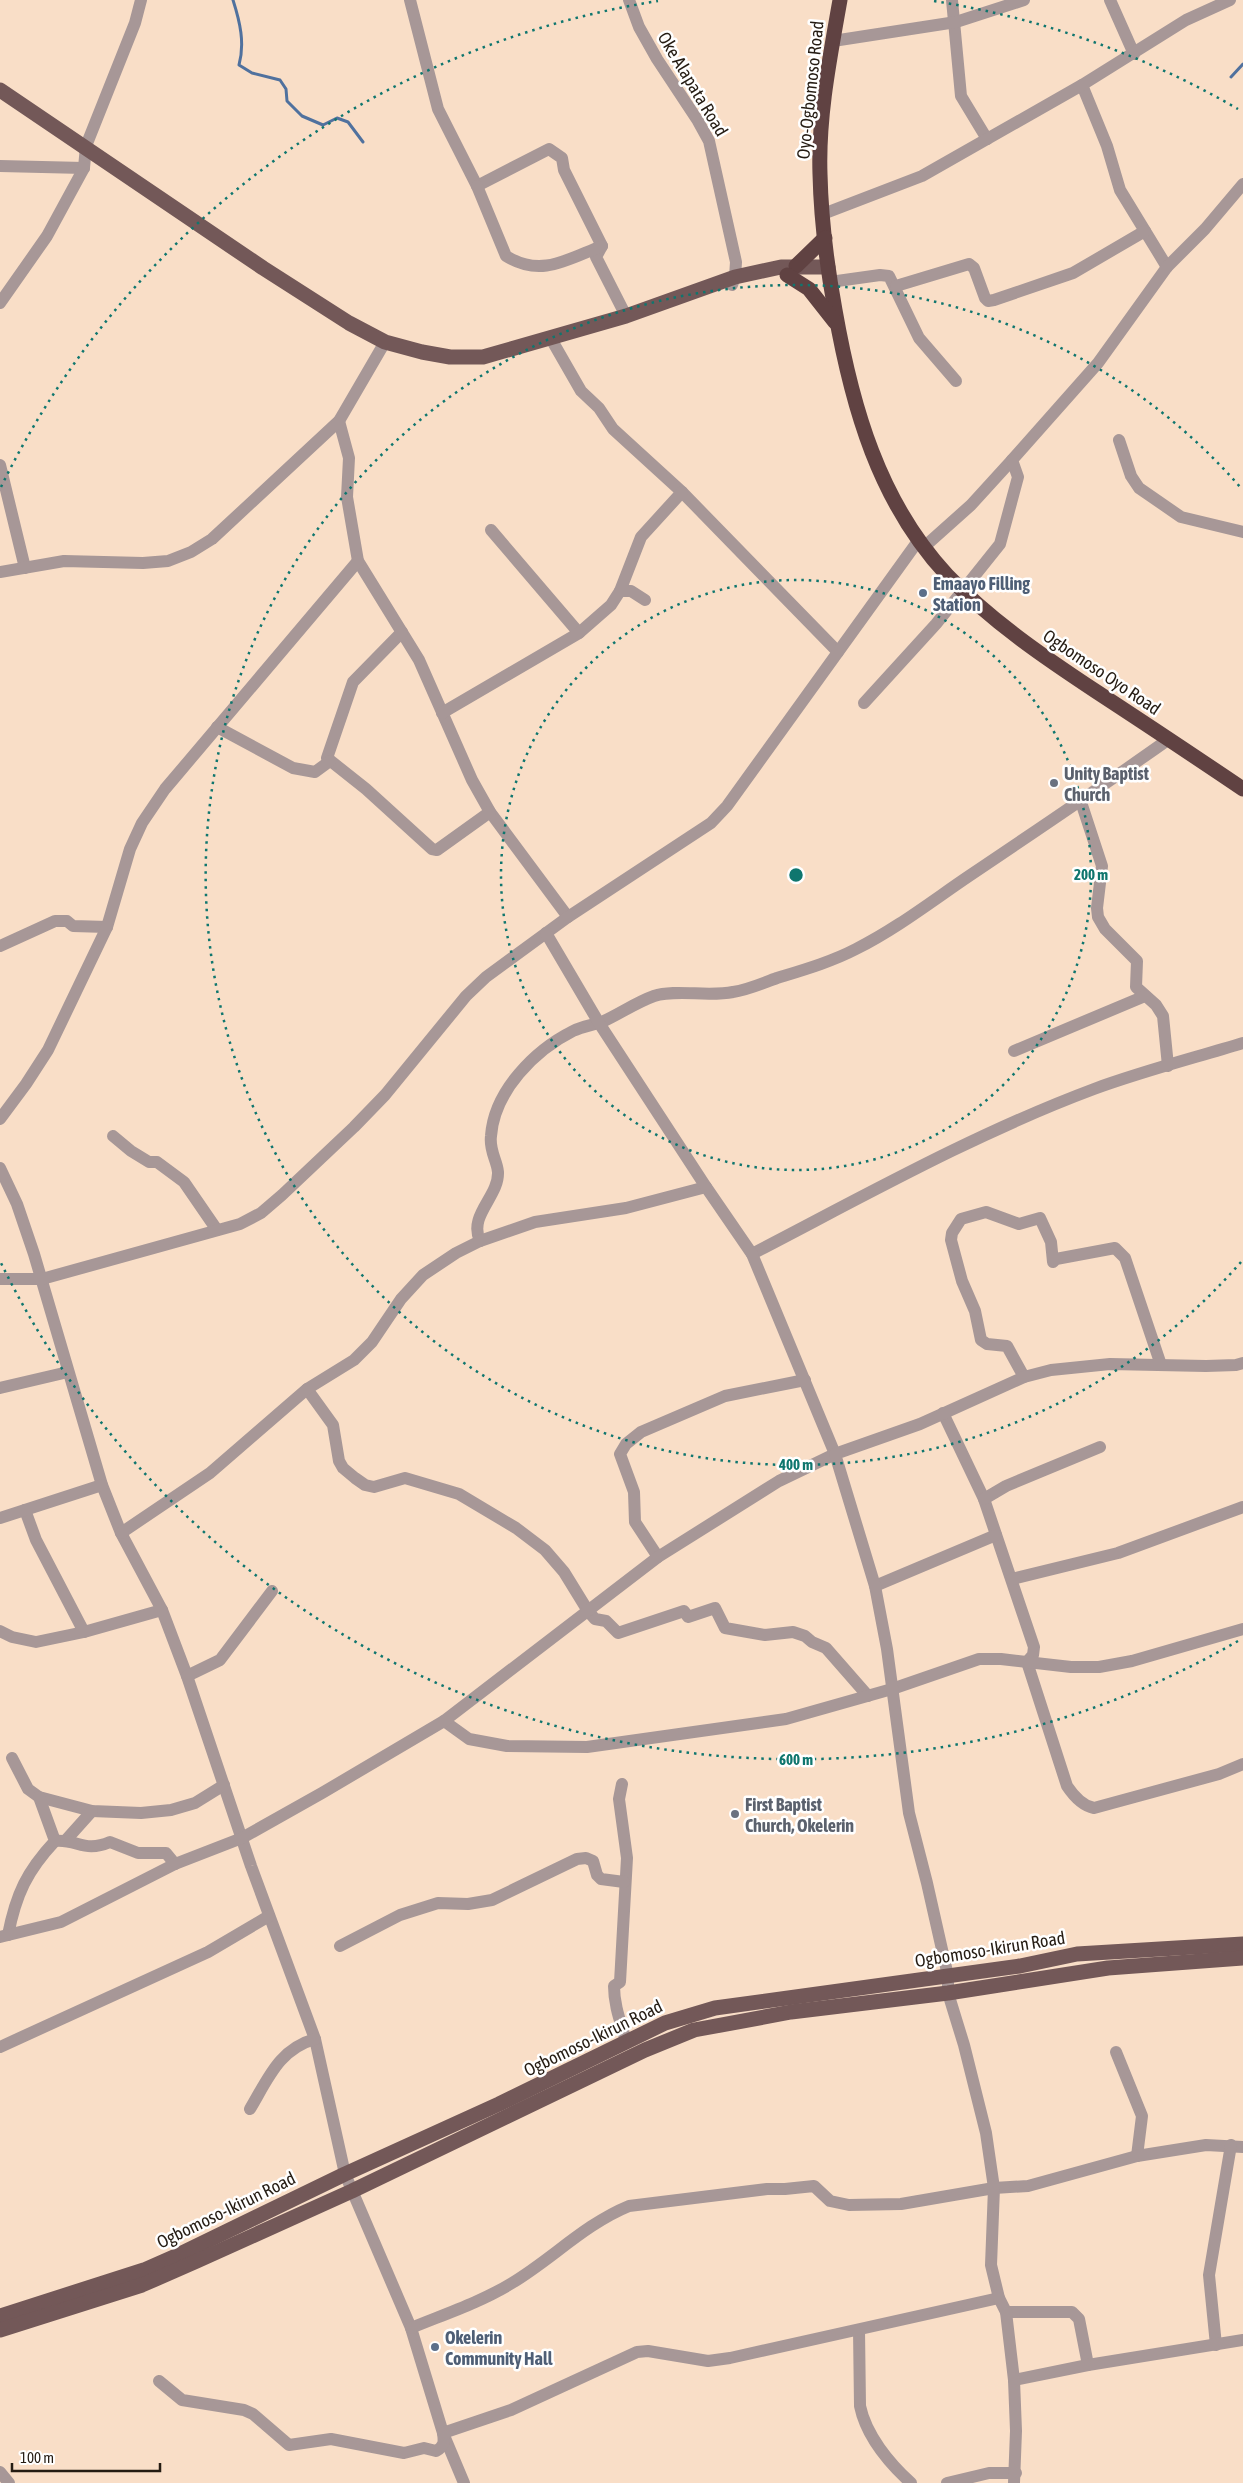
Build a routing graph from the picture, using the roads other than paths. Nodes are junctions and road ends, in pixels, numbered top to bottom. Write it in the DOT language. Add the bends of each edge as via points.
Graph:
graph roads {
  1 [pos="141,0"];
  2 [pos="410,0"];
  3 [pos="629,0"];
  4 [pos="840,0"];
  5 [pos="952,0"];
  6 [pos="1024,0"];
  7 [pos="1110,0"];
  8 [pos="1230,0"];
  9 [pos="956,22"];
  10 [pos="833,41"];
  11 [pos="1134,54"];
  12 [pos="1082,85"];
  13 [pos="0,90"];
  14 [pos="987,139"];
  15 [pos="86,146"];
  16 [pos="0,166"];
  17 [pos="84,168"];
  18 [pos="1243,184"];
  19 [pos="477,186"];
  20 [pos="823,214"];
  21 [pos="1145,231"];
  22 [pos="825,238"];
  23 [pos="602,246"];
  24 [pos="1167,267"];
  25 [pos="791,270"];
  26 [pos="829,275"];
  27 [pos="728,282"];
  28 [pos="896,286"];
  29 [pos="0,303"];
  30 [pos="626,316"];
  31 [pos="838,326"];
  32 [pos="550,337"];
  33 [pos="385,342"];
  34 [pos="956,381"];
  35 [pos="339,421"];
  36 [pos="1119,440"];
  37 [pos="1012,460"];
  38 [pos="0,465"];
  39 [pos="682,492"];
  40 [pos="491,530"];
  41 [pos="1243,532"];
  42 [pos="921,544"];
  43 [pos="358,561"];
  44 [pos="25,568"];
  45 [pos="0,572"];
  46 [pos="963,591"];
  47 [pos="620,592"];
  48 [pos="644,600"];
  49 [pos="402,632"];
  50 [pos="579,633"];
  51 [pos="838,652"];
  52 [pos="864,703"];
  53 [pos="442,713"];
  54 [pos="217,727"];
  55 [pos="1168,739"];
  56 [pos="330,761"];
  57 [pos="1243,789"];
  58 [pos="1081,802"];
  59 [pos="490,812"];
  60 [pos="568,917"];
  61 [pos="106,928"];
  62 [pos="546,933"];
  63 [pos="0,946"];
  64 [pos="1145,996"];
  65 [pos="600,1023"];
  66 [pos="1243,1043"];
  67 [pos="1014,1051"];
  68 [pos="1168,1066"];
  69 [pos="0,1119"];
  70 [pos="113,1136"];
  71 [pos="0,1168"];
  72 [pos="706,1187"];
  73 [pos="217,1230"];
  74 [pos="480,1241"];
  75 [pos="752,1254"];
  76 [pos="42,1279"];
  77 [pos="0,1280"];
  78 [pos="1243,1363"];
  79 [pos="1161,1365"];
  80 [pos="68,1372"];
  81 [pos="1024,1377"];
  82 [pos="805,1380"];
  83 [pos="0,1388"];
  84 [pos="307,1389"];
  85 [pos="943,1413"];
  86 [pos="1100,1447"];
  87 [pos="835,1454"];
  88 [pos="102,1485"];
  89 [pos="984,1500"];
  90 [pos="1243,1507"];
  91 [pos="25,1510"];
  92 [pos="0,1518"];
  93 [pos="121,1533"];
  94 [pos="996,1535"];
  95 [pos="658,1557"];
  96 [pos="1012,1579"];
  97 [pos="875,1586"];
  98 [pos="272,1591"];
  99 [pos="162,1610"];
  100 [pos="588,1611"];
  101 [pos="1243,1629"];
  102 [pos="0,1631"];
  103 [pos="84,1632"];
  104 [pos="1027,1662"];
  105 [pos="187,1676"];
  106 [pos="892,1689"];
  107 [pos="868,1696"];
  108 [pos="444,1721"];
  109 [pos="12,1758"];
  110 [pos="1243,1764"];
  111 [pos="622,1784"];
  112 [pos="224,1785"];
  113 [pos="39,1797"];
  114 [pos="92,1811"];
  115 [pos="242,1838"];
  116 [pos="61,1840"];
  117 [pos="175,1864"];
  118 [pos="624,1882"];
  119 [pos="269,1916"];
  120 [pos="4,1936"];
  121 [pos="1243,1944"];
  122 [pos="340,1946"];
  123 [pos="1243,1958"];
  124 [pos="948,1976"];
  125 [pos="948,1993"];
  126 [pos="315,2039"];
  127 [pos="626,2041"];
  128 [pos="0,2047"];
  129 [pos="1116,2052"];
  130 [pos="250,2109"];
  131 [pos="1237,2146"];
  132 [pos="1137,2156"];
  133 [pos="345,2174"];
  134 [pos="994,2188"];
  135 [pos="352,2191"];
  136 [pos="999,2298"];
  137 [pos="1006,2312"];
  138 [pos="0,2316"];
  139 [pos="411,2328"];
  140 [pos="0,2330"];
  141 [pos="859,2330"];
  142 [pos="1243,2340"];
  143 [pos="1216,2345"];
  144 [pos="1088,2365"];
  145 [pos="1014,2380"];
  146 [pos="159,2381"];
  147 [pos="443,2432"];
  148 [pos="0,2472"];
  149 [pos="1015,2478"];
  150 [pos="8,2483"];
  151 [pos="464,2483"];
  152 [pos="911,2483"];
  153 [pos="947,2483"];
  1 -- 15 [label="street" via="136,23"];
  2 -- 19 [label="street" via="438,109"];
  3 -- 27 [label="street, Oke Alapata Road" via="639,27 657,59 709,141 736,262"];
  4 -- 10 [label="highway, Oyo-Ogbomoso Road"];
  5 -- 9 [label="street"];
  6 -- 9 [label="street"];
  7 -- 11 [label="street"];
  8 -- 11 [label="street" via="1186,20"];
  9 -- 10 [label="street"];
  9 -- 14 [label="street" via="961,96"];
  10 -- 20 [label="highway, Oyo-Ogbomoso Road" via="822,116 820,174"];
  11 -- 12 [label="street"];
  12 -- 14 [label="street"];
  12 -- 21 [label="street" via="1120,190"];
  13 -- 15 [label="main road"];
  14 -- 20 [label="street" via="922,176"];
  15 -- 17 [label="street"];
  15 -- 33 [label="main road" via="262,268"];
  16 -- 17 [label="street"];
  17 -- 29 [label="street" via="47,236"];
  18 -- 24 [label="street"];
  19 -- 23 [label="street" via="506,256 513,260 547,267"];
  19 -- 23 [label="street" via="549,149 562,158 564,170"];
  20 -- 22 [label="highway, Oyo-Ogbomoso Road"];
  21 -- 24 [label="street"];
  21 -- 28 [label="street" via="1073,273 994,300 985,298 974,268 969,264"];
  22 -- 25 [label="highway"];
  22 -- 26 [label="highway, Oyo-Ogbomoso Road"];
  23 -- 30 [label="street" via="596,257"];
  24 -- 37 [label="street" via="1098,363"];
  25 -- 26 [label="main road"];
  25 -- 27 [label="main road" via="775,268"];
  25 -- 31 [label="highway" via="818,298"];
  26 -- 28 [label="street" via="885,274"];
  26 -- 31 [label="highway, Ogbomoso Oyo Road"];
  27 -- 30 [label="main road"];
  28 -- 34 [label="street" via="919,338"];
  30 -- 32 [label="main road"];
  31 -- 42 [label="highway, Ogbomoso Oyo Road" via="844,364 872,455 889,493"];
  32 -- 33 [label="main road" via="483,357 450,357"];
  32 -- 39 [label="street" via="581,391 599,408 613,429"];
  33 -- 35 [label="street"];
  35 -- 43 [label="street" via="349,458 347,497"];
  35 -- 44 [label="street" via="212,539 191,552 168,561 64,561"];
  36 -- 41 [label="street" via="1131,476 1139,488 1181,517"];
  37 -- 42 [label="street" via="971,505"];
  37 -- 46 [label="street" via="1018,477 1000,544"];
  38 -- 44 [label="street"];
  39 -- 47 [label="street" via="640,537"];
  39 -- 51 [label="street"];
  40 -- 50 [label="street"];
  42 -- 46 [label="highway, Ogbomoso Oyo Road"];
  42 -- 51 [label="street"];
  43 -- 49 [label="street"];
  43 -- 54 [label="street"];
  44 -- 45 [label="street"];
  46 -- 52 [label="street"];
  46 -- 55 [label="highway, Ogbomoso Oyo Road" via="1038,652"];
  47 -- 48 [label="street" via="631,591"];
  47 -- 50 [label="street" via="611,605"];
  49 -- 53 [label="street" via="419,660"];
  49 -- 56 [label="street" via="353,682 327,758"];
  50 -- 53 [label="street"];
  51 -- 60 [label="street" via="727,806 711,823"];
  53 -- 59 [label="street"];
  54 -- 56 [label="street" via="293,768 315,772"];
  54 -- 61 [label="street" via="165,789 142,823 130,850"];
  55 -- 57 [label="highway, Ogbomoso Oyo Road"];
  55 -- 58 [label="street"];
  56 -- 59 [label="street" via="366,789 432,850 437,850"];
  58 -- 64 [label="street" via="1102,866 1098,917 1105,929 1137,961 1136,987"];
  58 -- 65 [label="street" via="855,950 734,992 705,996 676,993 656,996"];
  59 -- 60 [label="street"];
  60 -- 62 [label="street"];
  61 -- 63 [label="street" via="73,926 55,921"];
  61 -- 69 [label="street" via="48,1050"];
  62 -- 65 [label="street"];
  62 -- 73 [label="street" via="486,977 385,1095 282,1195 261,1213 240,1224"];
  64 -- 67 [label="street"];
  64 -- 68 [label="street" via="1163,1016"];
  65 -- 72 [label="street"];
  65 -- 74 [label="street" via="585,1026 551,1044 507,1087 490,1137 498,1175 477,1221 476,1233"];
  66 -- 68 [label="street"];
  68 -- 75 [label="street" via="1095,1089 1020,1120"];
  70 -- 73 [label="street" via="131,1151 149,1162 157,1162 184,1182"];
  71 -- 76 [label="street" via="17,1204"];
  72 -- 74 [label="street" via="634,1206 535,1222"];
  72 -- 75 [label="street"];
  73 -- 76 [label="street"];
  74 -- 84 [label="street" via="423,1275 401,1299 372,1342 354,1360"];
  75 -- 82 [label="street"];
  76 -- 77 [label="street"];
  76 -- 80 [label="street"];
  78 -- 79 [label="street"];
  79 -- 81 [label="street" via="1110,1364 1051,1370"];
  79 -- 81 [label="street" via="1126,1258 1115,1248 1053,1262 1050,1242 1040,1218 1019,1224 986,1212 961,1219 951,1240 962,1281 975,1311 979,1335 987,1344 1007,1346"];
  80 -- 83 [label="street"];
  80 -- 88 [label="street"];
  81 -- 85 [label="street"];
  82 -- 87 [label="street"];
  82 -- 95 [label="street" via="725,1396 641,1432 626,1444 620,1454 634,1492 635,1522"];
  84 -- 93 [label="street" via="210,1473"];
  84 -- 100 [label="street" via="333,1425 343,1468 365,1485 374,1487 405,1478 459,1494 516,1528 545,1550"];
  85 -- 87 [label="street"];
  85 -- 89 [label="street"];
  86 -- 89 [label="street" via="1006,1486"];
  87 -- 95 [label="street" via="779,1481"];
  87 -- 97 [label="street"];
  88 -- 91 [label="street"];
  88 -- 93 [label="street"];
  89 -- 94 [label="street"];
  90 -- 96 [label="street" via="1118,1553"];
  91 -- 92 [label="street"];
  91 -- 103 [label="street" via="36,1540"];
  93 -- 99 [label="street"];
  94 -- 96 [label="street"];
  94 -- 97 [label="street"];
  95 -- 100 [label="street"];
  96 -- 104 [label="street" via="1034,1647"];
  97 -- 106 [label="street"];
  98 -- 105 [label="street" via="220,1660"];
  99 -- 103 [label="street"];
  99 -- 105 [label="street"];
  100 -- 107 [label="street" via="595,1618 606,1621 618,1633 684,1611 688,1617 715,1608 725,1628 771,1636 793,1632 826,1648"];
  100 -- 108 [label="street"];
  101 -- 104 [label="street" via="1100,1667"];
  102 -- 103 [label="street" via="36,1642"];
  104 -- 106 [label="street" via="979,1659"];
  104 -- 110 [label="street" via="1067,1786 1088,1807 1219,1774"];
  105 -- 112 [label="street"];
  106 -- 107 [label="street"];
  106 -- 124 [label="street" via="908,1813"];
  107 -- 108 [label="street" via="786,1719 587,1747 507,1746 468,1739"];
  108 -- 115 [label="street"];
  109 -- 113 [label="street" via="28,1789"];
  111 -- 118 [label="street" via="619,1799 627,1858"];
  112 -- 114 [label="street" via="195,1803 171,1810 141,1813"];
  112 -- 115 [label="street"];
  113 -- 114 [label="street"];
  113 -- 116 [label="street"];
  114 -- 116 [label="street"];
  115 -- 117 [label="street"];
  115 -- 119 [label="street"];
  116 -- 117 [label="street" via="83,1847 110,1842 138,1853 166,1853"];
  116 -- 120 [label="street" via="34,1863"];
  117 -- 120 [label="street" via="60,1922"];
  118 -- 122 [label="street" via="601,1880 593,1861 577,1859 492,1900 431,1905 400,1915"];
  118 -- 127 [label="street" via="620,1982 614,1986 614,1994"];
  119 -- 126 [label="street"];
  119 -- 128 [label="street" via="208,1952"];
  121 -- 124 [label="main road, Ogbomoso-Ikirun Road" via="1077,1954"];
  123 -- 125 [label="main road, Ogbomoso-Ikirun Road" via="1108,1968"];
  124 -- 125 [label="street"];
  124 -- 127 [label="main road, Ogbomoso-Ikirun Road" via="715,2008 665,2022"];
  125 -- 134 [label="street" via="986,2133"];
  125 -- 135 [label="main road, Ogbomoso-Ikirun Road" via="791,2012 694,2030 644,2050"];
  126 -- 130 [label="street" via="298,2044 282,2057"];
  126 -- 133 [label="street"];
  127 -- 133 [label="main road, Ogbomoso-Ikirun Road" via="500,2104"];
  129 -- 132 [label="street" via="1142,2116"];
  131 -- 132 [label="street" via="1206,2145"];
  131 -- 143 [label="street" via="1209,2276"];
  132 -- 134 [label="street" via="1028,2186"];
  133 -- 135 [label="street"];
  133 -- 138 [label="main road, Ogbomoso-Ikirun Road" via="144,2270"];
  134 -- 136 [label="street" via="991,2265"];
  134 -- 139 [label="street" via="901,2204 849,2205 830,2201 814,2186 629,2206 613,2212 577,2235 496,2293"];
  135 -- 139 [label="street"];
  135 -- 140 [label="main road, Ogbomoso-Ikirun Road" via="142,2285"];
  136 -- 137 [label="street"];
  136 -- 141 [label="street"];
  137 -- 144 [label="street" via="1076,2314"];
  137 -- 145 [label="street"];
  139 -- 147 [label="street"];
  141 -- 147 [label="street" via="708,2361 637,2352 511,2410"];
  141 -- 152 [label="street" via="862,2416 871,2435"];
  142 -- 143 [label="street"];
  143 -- 144 [label="street"];
  144 -- 145 [label="street"];
  145 -- 149 [label="street"];
  146 -- 147 [label="street" via="182,2400 253,2414 288,2445 331,2439 404,2453 424,2448 436,2451 442,2448"];
  147 -- 151 [label="street"];
  148 -- 150 [label="street"];
  149 -- 153 [label="street" via="989,2473"];
}
